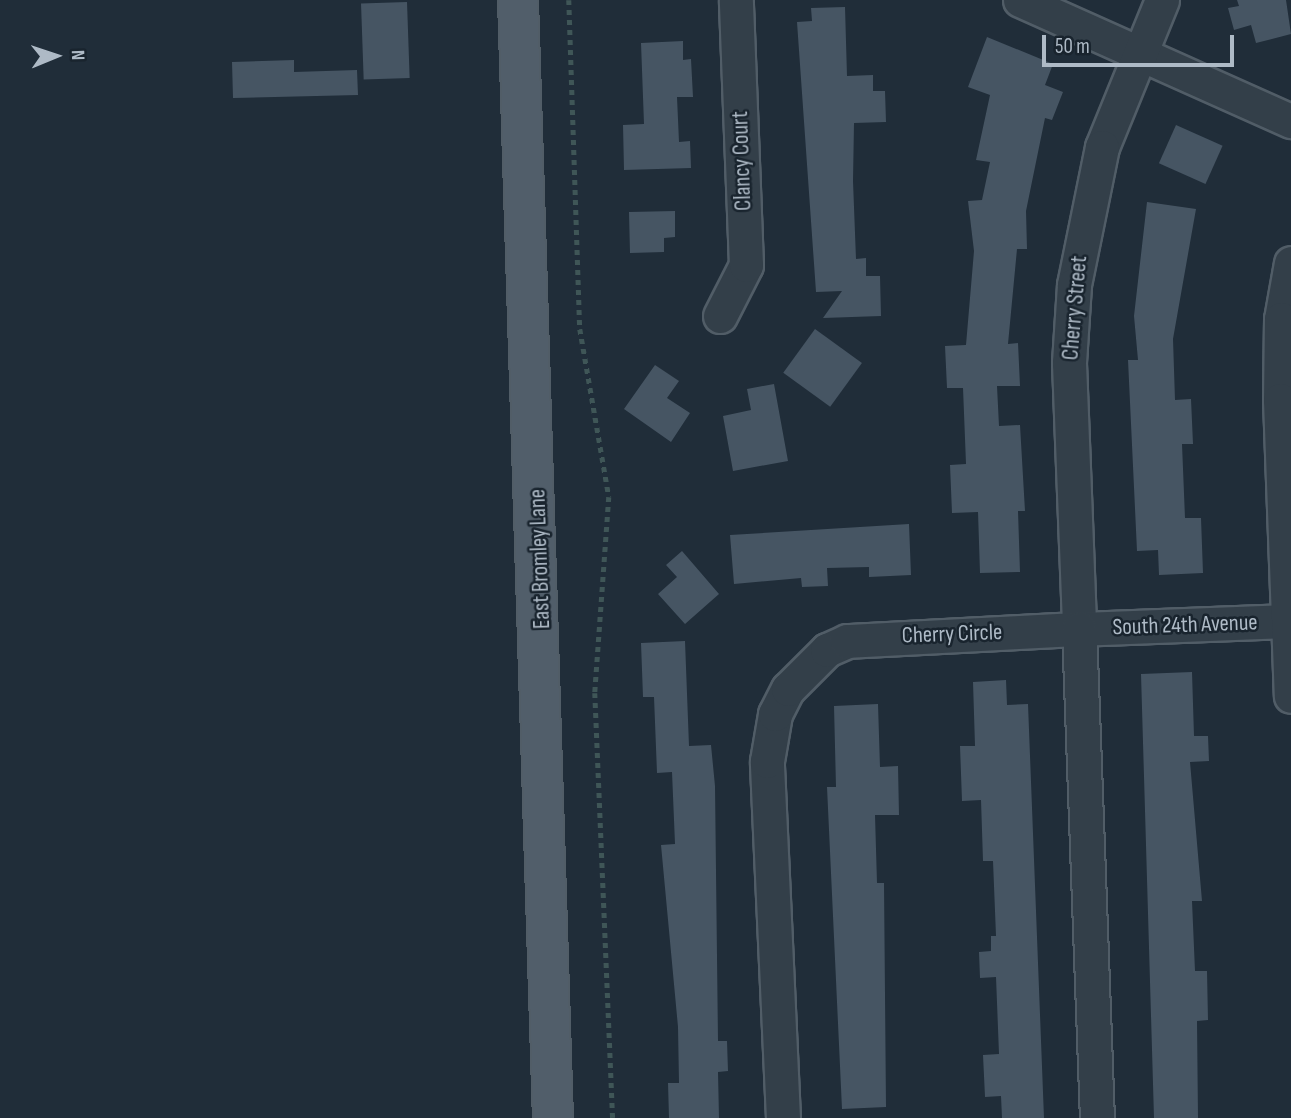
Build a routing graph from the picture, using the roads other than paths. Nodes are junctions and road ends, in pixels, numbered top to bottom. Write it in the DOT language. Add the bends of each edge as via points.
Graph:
graph roads {
  1 [pos="518,0"];
  2 [pos="736,0"];
  3 [pos="1020,0"];
  4 [pos="1162,0"];
  5 [pos="1137,52"];
  6 [pos="1291,121"];
  7 [pos="1291,263"];
  8 [pos="720,316"];
  9 [pos="1289,621"];
  10 [pos="1079,629"];
  11 [pos="1291,696"];
  12 [pos="553,1118"];
  13 [pos="783,1118"];
  14 [pos="1097,1118"];
  1 -- 12 [label="main road, East Bromley Lane"];
  2 -- 8 [label="street, Clancy Court" via="746,265"];
  3 -- 5 [label="street"];
  4 -- 5 [label="street, Cherry Street"];
  5 -- 6 [label="street"];
  5 -- 10 [label="street, Cherry Street" via="1102,147 1073,297"];
  7 -- 9 [label="street" via="1281,319"];
  9 -- 10 [label="street, South 24th Avenue"];
  9 -- 11 [label="street"];
  10 -- 13 [label="street, Cherry Circle" via="847,641 780,681 767,761"];
  10 -- 14 [label="street"];
}
